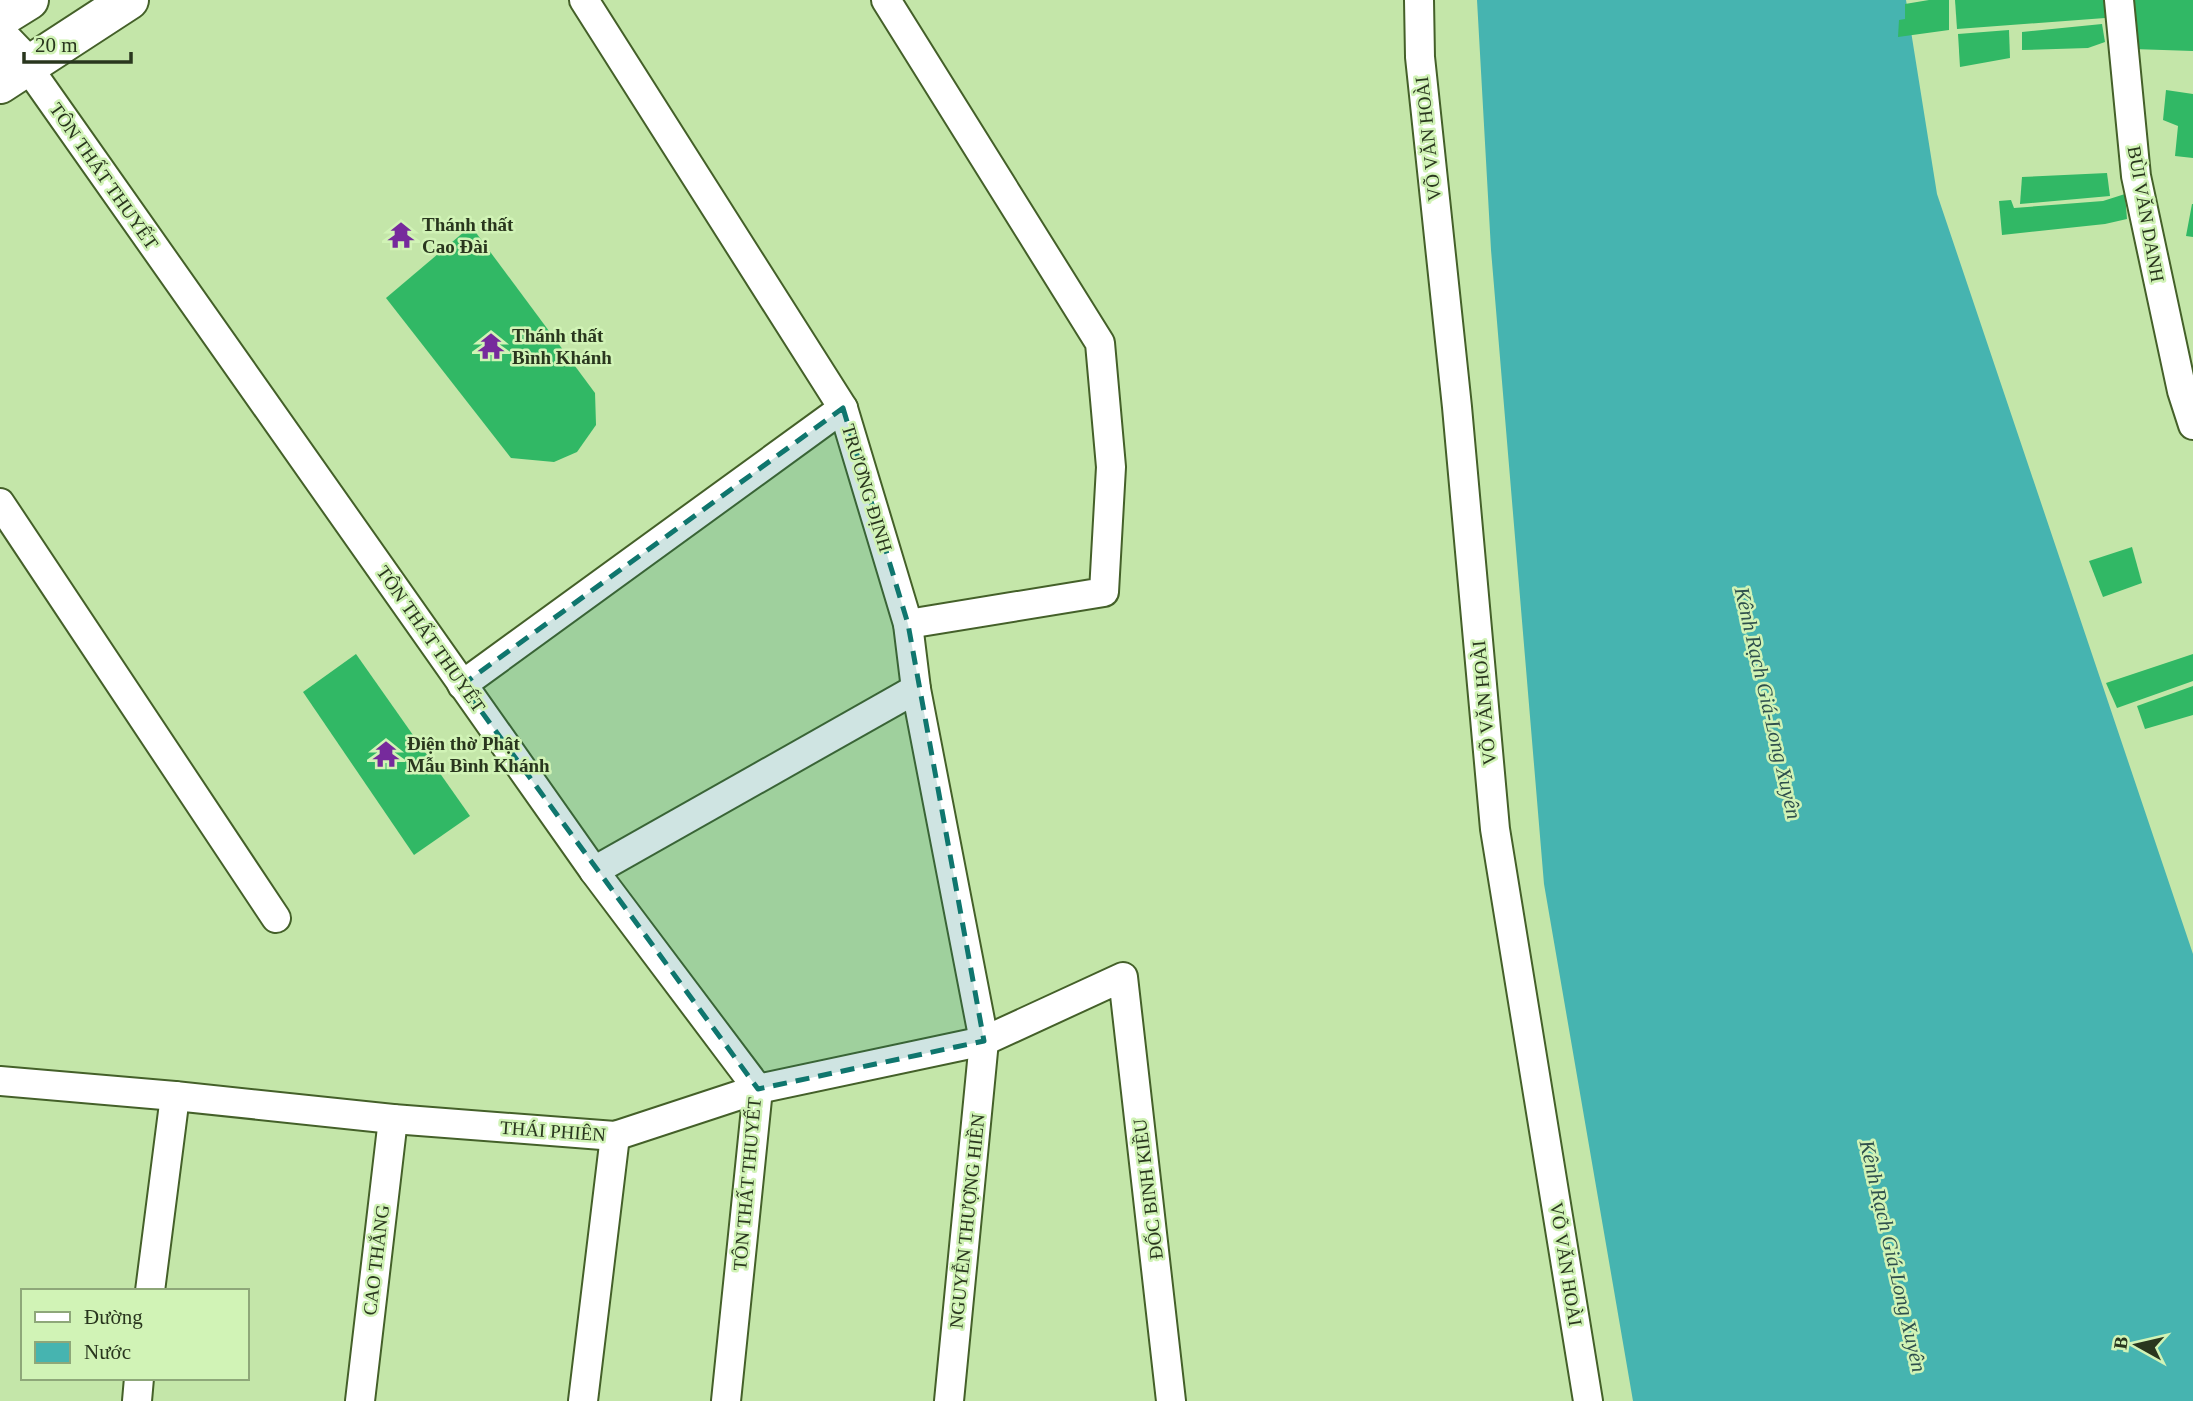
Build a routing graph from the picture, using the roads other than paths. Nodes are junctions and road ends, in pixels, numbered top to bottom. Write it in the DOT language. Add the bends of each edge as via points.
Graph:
graph roads {
  1 [pos="29,0"];
  2 [pos="129,0"];
  3 [pos="584,0"];
  4 [pos="886,0"];
  5 [pos="1419,0"];
  6 [pos="2119,0"];
  7 [pos="0,18"];
  8 [pos="0,38"];
  9 [pos="13,75"];
  10 [pos="843,408"];
  11 [pos="2193,425"];
  12 [pos="0,503"];
  13 [pos="908,624"];
  14 [pos="463,685"];
  15 [pos="916,689"];
  16 [pos="594,871"];
  17 [pos="276,918"];
  18 [pos="1123,977"];
  19 [pos="984,1041"];
  20 [pos="0,1081"];
  21 [pos="758,1089"];
  22 [pos="174,1096"];
  23 [pos="393,1119"];
  24 [pos="615,1136"];
  25 [pos="150,1289"];
  26 [pos="139,1380"];
  27 [pos="137,1401"];
  28 [pos="360,1401"];
  29 [pos="583,1401"];
  30 [pos="726,1401"];
  31 [pos="949,1401"];
  32 [pos="1171,1401"];
  33 [pos="1588,1401"];
  1 -- 7 [label="highway"];
  2 -- 9 [label="highway"];
  3 -- 10 [label="street, TRƯƠNG ĐỊNH"];
  4 -- 13 [label="street" via="1100,343 1111,467 1104,592"];
  5 -- 33 [label="street, VÕ VĂN HOÀI" via="1420,57 1495,829"];
  6 -- 11 [label="street, BÙI VĂN DANH" via="2136,176"];
  8 -- 9 [label="highway"];
  9 -- 14 [label="street, TÔN THẤT THUYẾT"];
  10 -- 13 [label="street, TRƯƠNG ĐỊNH"];
  10 -- 14 [label="street"];
  12 -- 17 [label="street"];
  13 -- 15 [label="street, TRƯƠNG ĐỊNH"];
  14 -- 16 [label="street, TÔN THẤT THUYẾT"];
  15 -- 16 [label="street"];
  15 -- 19 [label="street, TRƯƠNG ĐỊNH"];
  16 -- 21 [label="street, TÔN THẤT THUYẾT"];
  18 -- 19 [label="street, THÁI PHIÊN"];
  18 -- 32 [label="street, ĐỐC BINH KIỀU"];
  19 -- 21 [label="street, THÁI PHIÊN"];
  19 -- 31 [label="street, NGUYỄN THƯỢNG HIỀN"];
  20 -- 22 [label="street, THÁI PHIÊN"];
  21 -- 24 [label="street, THÁI PHIÊN"];
  21 -- 30 [label="street, TÔN THẤT THUYẾT"];
  22 -- 23 [label="street, THÁI PHIÊN"];
  22 -- 25 [label="street"];
  23 -- 24 [label="street, THÁI PHIÊN"];
  23 -- 28 [label="street, CAO THẮNG"];
  24 -- 29 [label="street"];
  26 -- 27 [label="street"];
}
